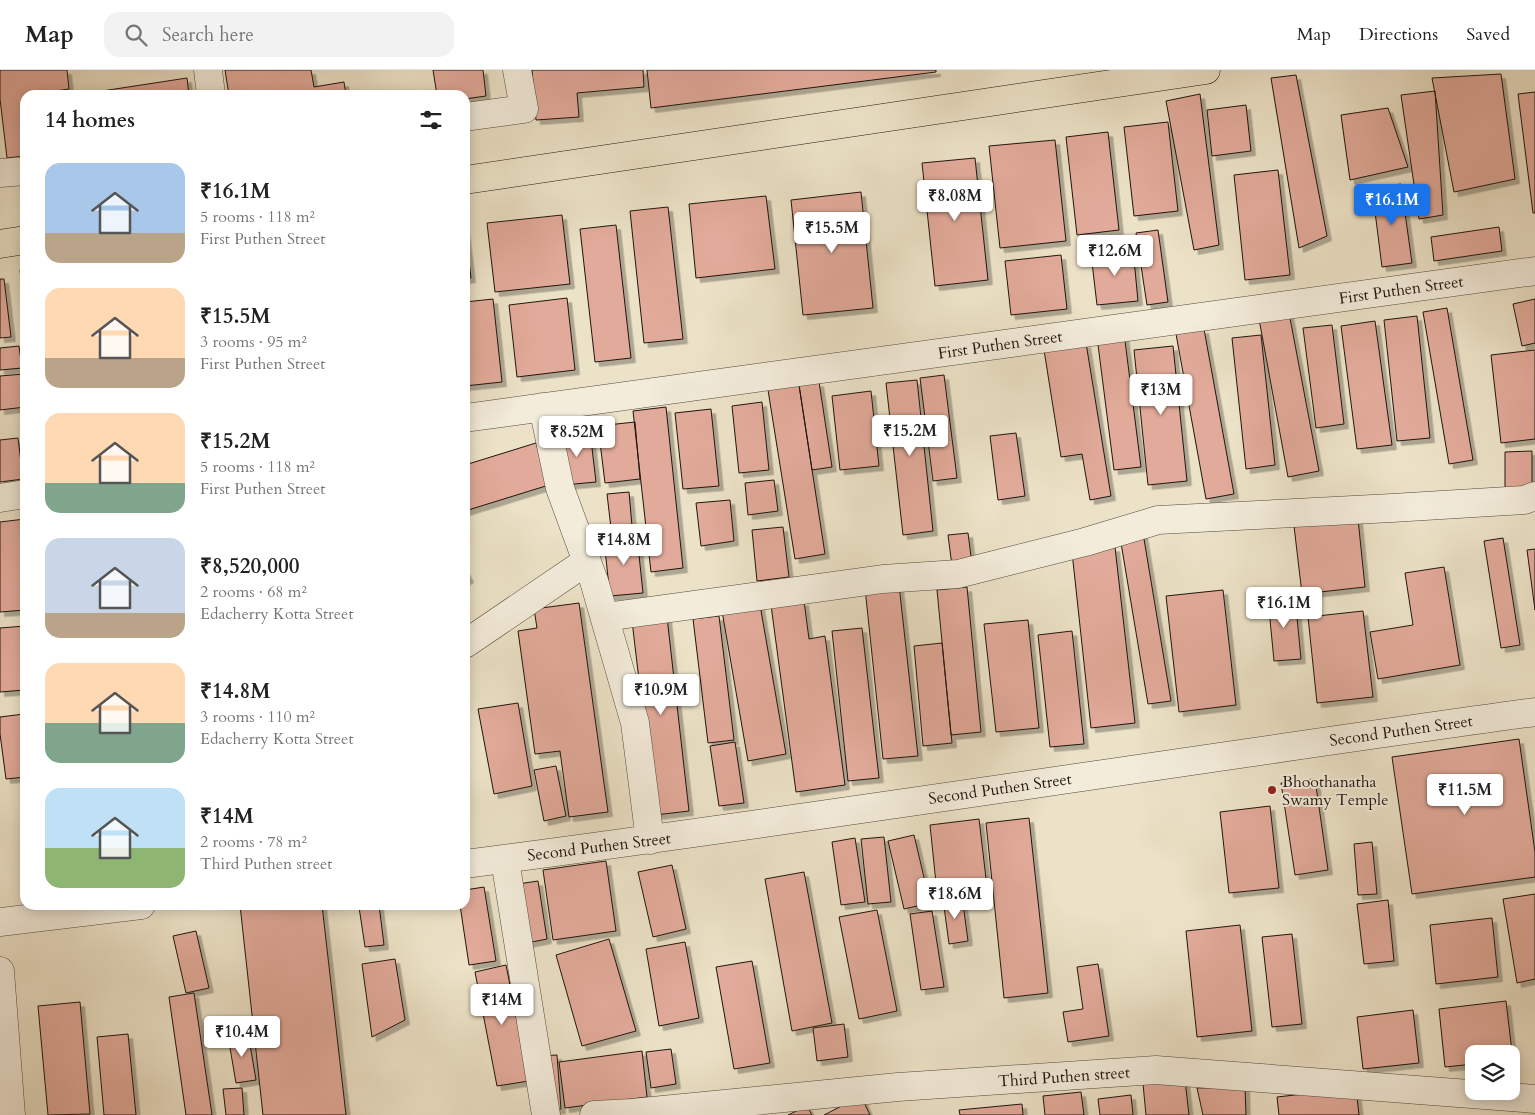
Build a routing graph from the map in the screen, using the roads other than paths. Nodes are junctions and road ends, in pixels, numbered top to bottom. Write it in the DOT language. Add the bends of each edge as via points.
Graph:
graph roads {
  1 [pos="208,70"];
  2 [pos="517,70"];
  3 [pos="1206,70"];
  4 [pos="211,90"];
  5 [pos="470,116"];
  6 [pos="20,171"];
  7 [pos="0,173"];
  8 [pos="470,179"];
  9 [pos="20,241"];
  10 [pos="0,244"];
  11 [pos="1535,271"];
  12 [pos="543,407"];
  13 [pos="470,417"];
  14 [pos="20,495"];
  15 [pos="1535,496"];
  16 [pos="0,498"];
  17 [pos="587,561"];
  18 [pos="605,617"];
  19 [pos="470,641"];
  20 [pos="1535,712"];
  21 [pos="650,840"];
  22 [pos="505,860"];
  23 [pos="470,863"];
  24 [pos="470,864"];
  25 [pos="98,910"];
  26 [pos="0,922"];
  27 [pos="0,971"];
  28 [pos="1535,1100"];
  29 [pos="633,1114"];
  30 [pos="11,1115"];
  31 [pos="546,1115"];
  32 [pos="594,1115"];
  1 -- 4 [label="street"];
  2 -- 5 [label="street" via="524,109"];
  3 -- 8 [label="main road"];
  6 -- 7 [label="street"];
  9 -- 10 [label="main road"];
  11 -- 12 [label="street, First Puthen Street"];
  12 -- 13 [label="street, First Puthen Street"];
  12 -- 17 [label="street" via="560,488"];
  14 -- 16 [label="street"];
  15 -- 18 [label="street" via="1524,500 1158,520 958,574 883,579"];
  17 -- 18 [label="street"];
  17 -- 19 [label="street"];
  18 -- 21 [label="street" via="635,723"];
  20 -- 21 [label="street, Second Puthen Street"];
  21 -- 22 [label="street"];
  21 -- 23 [label="street, Second Puthen Street"];
  22 -- 24 [label="street"];
  22 -- 31 [label="street"];
  25 -- 26 [label="street"];
  27 -- 30 [label="street"];
  28 -- 29 [label="street, Third Puthen street" via="1156,1070 898,1087"];
  29 -- 32 [label="street, Third Puthen street"];
}
